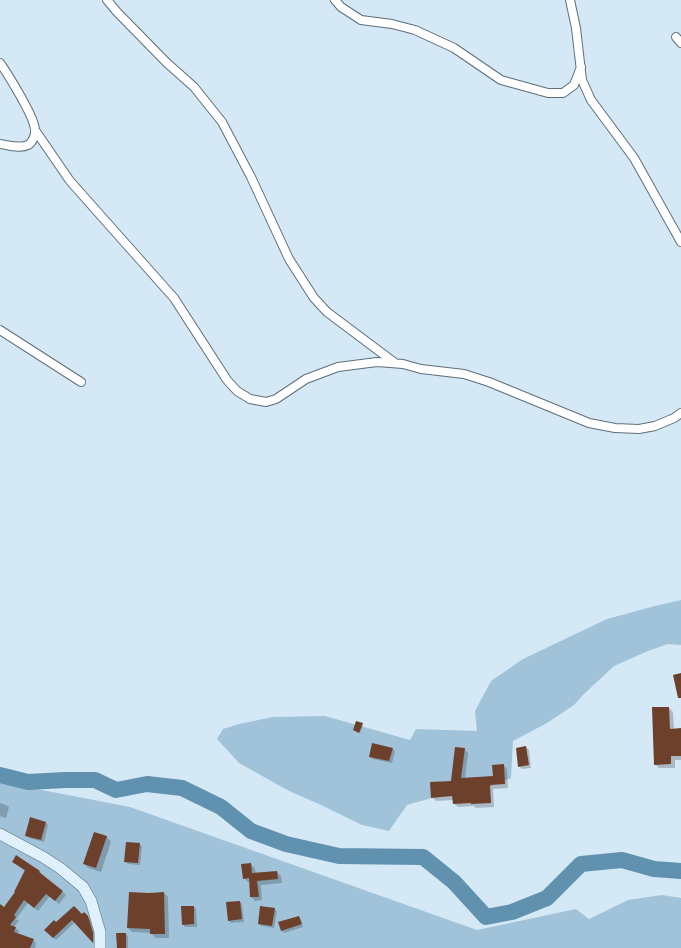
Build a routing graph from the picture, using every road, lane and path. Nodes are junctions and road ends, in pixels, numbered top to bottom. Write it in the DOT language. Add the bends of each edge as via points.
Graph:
graph roads {
  1 [pos="107,0"];
  2 [pos="335,0"];
  3 [pos="570,0"];
  4 [pos="0,63"];
  5 [pos="581,67"];
  6 [pos="35,130"];
  7 [pos="0,144"];
  8 [pos="681,242"];
  9 [pos="0,330"];
  10 [pos="395,364"];
  11 [pos="81,382"];
  12 [pos="681,413"];
  13 [pos="0,834"];
  14 [pos="100,948"];
  1 -- 10 [label="street" via="167,63 194,87 222,122 251,177 288,259 314,298 327,312"];
  2 -- 5 [label="street" via="361,20 415,30 454,48 501,80 548,92 563,93 574,85"];
  3 -- 5 [label="street"];
  4 -- 6 [label="street" via="30,115"];
  5 -- 8 [label="street" via="582,80 591,100 634,158"];
  6 -- 7 [label="street" via="34,138 26,146"];
  6 -- 10 [label="street" via="70,181 174,298 226,380 237,392 250,399 266,402 276,399 306,379 338,367 377,362"];
  9 -- 11 [label="street"];
  10 -- 12 [label="street" via="464,374 590,423 615,428 639,429 655,426"];
  13 -- 14 [label="street" via="49,860 83,887 91,901 100,932"];
}
